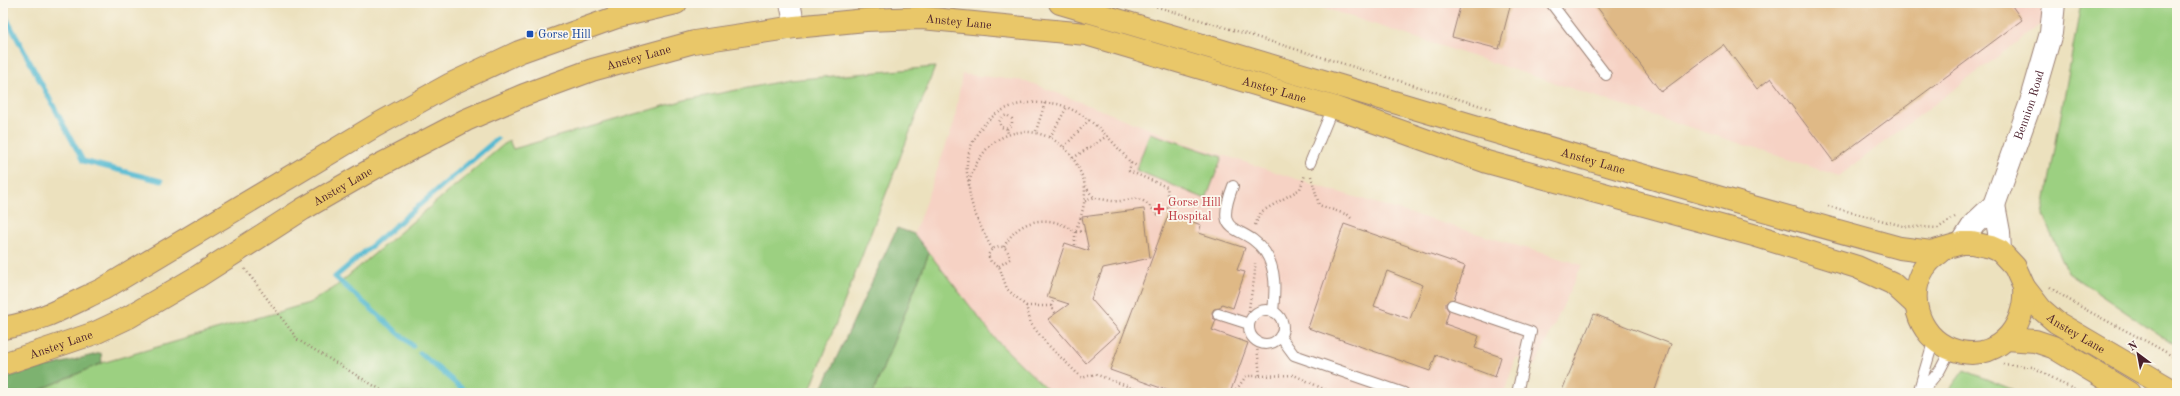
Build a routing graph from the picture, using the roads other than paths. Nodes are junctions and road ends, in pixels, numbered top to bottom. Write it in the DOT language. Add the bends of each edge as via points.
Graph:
graph roads {
  1 [pos="676,3"];
  2 [pos="790,3"];
  3 [pos="1060,3"];
  4 [pos="1550,3"];
  5 [pos="2054,3"];
  6 [pos="795,27"];
  7 [pos="1606,75"];
  8 [pos="1333,107"];
  9 [pos="1310,163"];
  10 [pos="1233,186"];
  11 [pos="1994,205"];
  12 [pos="1953,246"];
  13 [pos="2000,251"];
  14 [pos="2024,287"];
  15 [pos="1916,304"];
  16 [pos="1452,305"];
  17 [pos="1273,312"];
  18 [pos="1218,314"];
  19 [pos="1249,324"];
  20 [pos="3,328"];
  21 [pos="1280,336"];
  22 [pos="2006,339"];
  23 [pos="1942,344"];
  24 [pos="3,364"];
  25 [pos="2126,392"];
  26 [pos="1404,393"];
  27 [pos="1517,393"];
  28 [pos="1920,393"];
  29 [pos="2177,393"];
  1 -- 20 [label="main road" via="617,17 519,52 451,84 375,126 103,289 58,310 19,325"];
  2 -- 6 [label="street"];
  3 -- 12 [label="main road, Anstey Lane" via="1719,199 1900,248 1931,252"];
  4 -- 7 [label="lane"];
  5 -- 11 [label="street, Bennion Road" via="2051,33 2033,95"];
  6 -- 8 [label="main road, Anstey Lane" via="922,18 1086,34"];
  6 -- 24 [label="main road, Anstey Lane" via="694,42 592,70 524,95 466,120 376,167 129,317 95,333"];
  8 -- 9 [label="lane"];
  8 -- 15 [label="main road, Anstey Lane" via="1487,162 1750,234 1857,267 1892,282"];
  10 -- 17 [label="lane" via="1225,206 1225,215 1235,230 1256,242 1265,252 1275,278"];
  11 -- 12 [label="street, Bennion Road"];
  11 -- 13 [label="street"];
  12 -- 13 [label="main road, Anstey Lane" via="1982,244"];
  12 -- 15 [label="main road" via="1927,263 1917,282"];
  13 -- 14 [label="main road, Anstey Lane" via="2015,267"];
  14 -- 22 [label="main road, Anstey Lane" via="2022,315 2016,328"];
  14 -- 29 [label="main road, Anstey Lane" via="2041,309 2056,322"];
  15 -- 23 [label="main road" via="1922,323"];
  16 -- 27 [label="lane" via="1531,332"];
  17 -- 19 [label="lane" via="1262,310 1254,315"];
  17 -- 21 [label="lane" via="1281,320"];
  18 -- 19 [label="lane"];
  19 -- 21 [label="lane" via="1250,333 1259,343 1269,344"];
  21 -- 26 [label="lane" via="1294,355"];
  22 -- 23 [label="main road, Anstey Lane" via="1996,346 1974,352"];
  22 -- 25 [label="main road, Anstey Lane" via="2035,341 2053,347"];
  23 -- 28 [label="lane"];
  23 -- 28 [label="lane" via="1940,370"];
}
